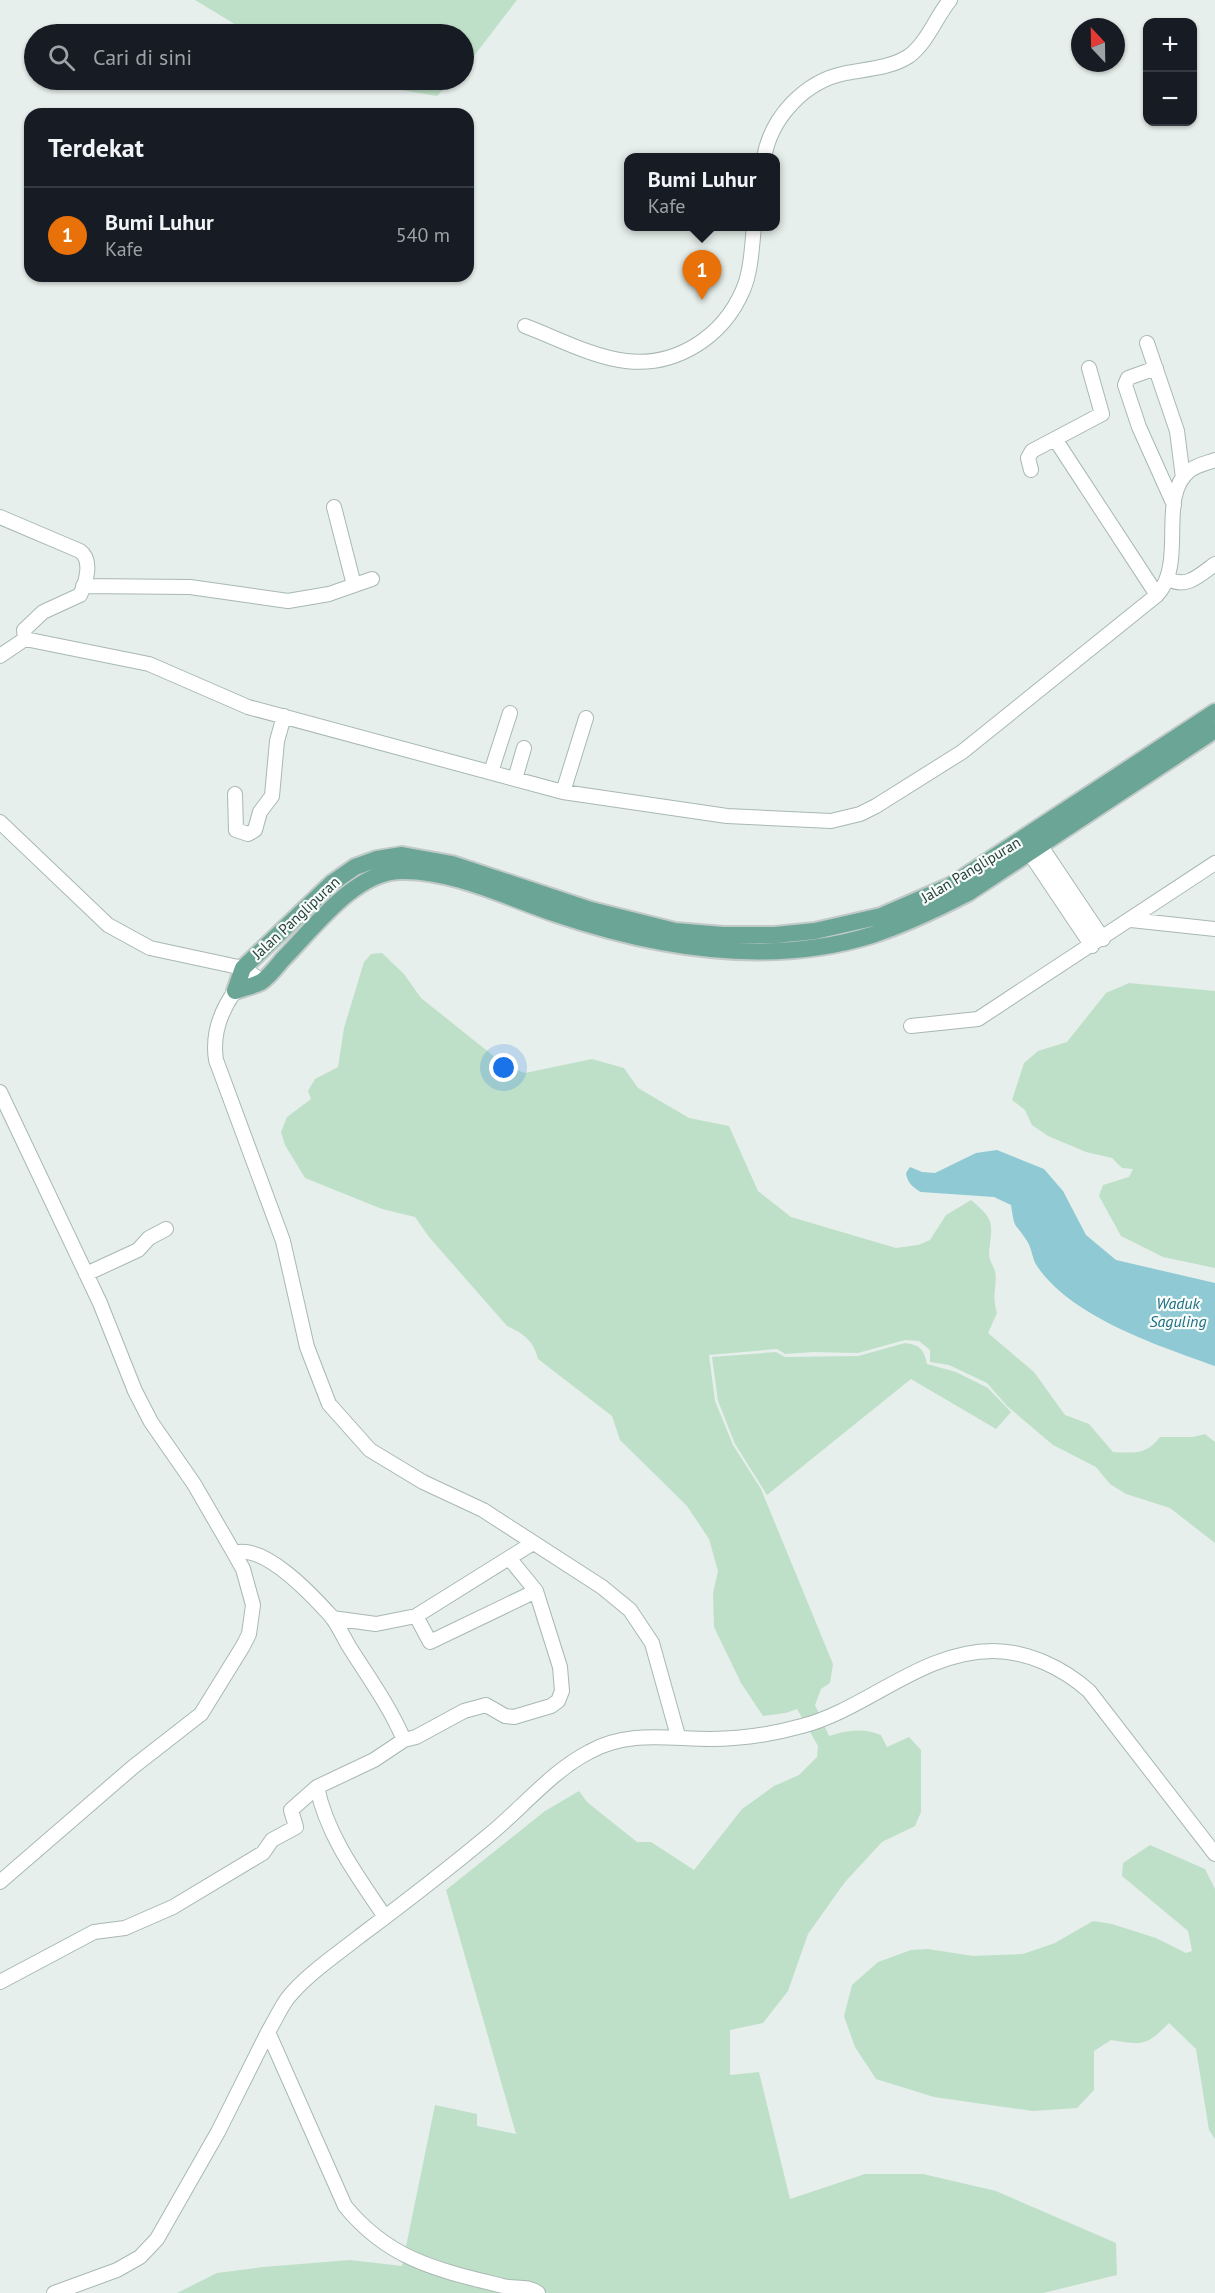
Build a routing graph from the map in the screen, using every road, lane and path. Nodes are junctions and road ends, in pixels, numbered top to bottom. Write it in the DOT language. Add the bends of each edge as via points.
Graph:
graph roads {
  1 [pos="950,0"];
  2 [pos="765,153"];
  3 [pos="753,231"];
  4 [pos="525,326"];
  5 [pos="1147,343"];
  6 [pos="1089,368"];
  7 [pos="1156,368"];
  8 [pos="1055,439"];
  9 [pos="1215,460"];
  10 [pos="1031,470"];
  11 [pos="1183,478"];
  12 [pos="1174,505"];
  13 [pos="334,507"];
  14 [pos="0,517"];
  15 [pos="1215,564"];
  16 [pos="372,579"];
  17 [pos="1169,579"];
  18 [pos="354,585"];
  19 [pos="83,586"];
  20 [pos="1157,595"];
  21 [pos="25,639"];
  22 [pos="0,656"];
  23 [pos="1215,712"];
  24 [pos="510,713"];
  25 [pos="284,716"];
  26 [pos="586,718"];
  27 [pos="1215,730"];
  28 [pos="524,748"];
  29 [pos="1171,750"];
  30 [pos="490,772"];
  31 [pos="515,779"];
  32 [pos="563,792"];
  33 [pos="235,794"];
  34 [pos="0,822"];
  35 [pos="1035,849"];
  36 [pos="1215,863"];
  37 [pos="588,917"];
  38 [pos="1131,920"];
  39 [pos="1215,929"];
  40 [pos="1097,942"];
  41 [pos="243,968"];
  42 [pos="262,981"];
  43 [pos="235,991"];
  44 [pos="911,1026"];
  45 [pos="0,1092"];
  46 [pos="3,1107"];
  47 [pos="166,1229"];
  48 [pos="86,1274"];
  49 [pos="533,1543"];
  50 [pos="234,1553"];
  51 [pos="509,1558"];
  52 [pos="536,1591"];
  53 [pos="416,1616"];
  54 [pos="332,1618"];
  55 [pos="678,1736"];
  56 [pos="404,1740"];
  57 [pos="317,1787"];
  58 [pos="1215,1854"];
  59 [pos="0,1882"];
  60 [pos="386,1917"];
  61 [pos="0,1982"];
  62 [pos="268,2032"];
  63 [pos="54,2293"];
  64 [pos="538,2293"];
  1 -- 2 [label="street" via="907,57 827,79 804,93 777,122"];
  3 -- 4 [label="street" via="744,288 717,330 696,346 657,362 624,361"];
  5 -- 7 [label="street"];
  6 -- 8 [label="street" via="1102,414"];
  7 -- 11 [label="street" via="1178,431"];
  7 -- 12 [label="street" via="1128,378 1125,385"];
  8 -- 10 [label="street" via="1029,454"];
  8 -- 20 [label="street"];
  9 -- 11 [label="street" via="1196,467"];
  11 -- 12 [label="street"];
  12 -- 17 [label="street"];
  13 -- 18 [label="street"];
  14 -- 19 [label="street" via="84,554 87,567"];
  15 -- 17 [label="street" via="1186,583"];
  16 -- 18 [label="street"];
  17 -- 20 [label="street"];
  18 -- 19 [label="street" via="315,598 288,601 190,587"];
  19 -- 21 [label="street" via="76,598 31,621 24,630"];
  20 -- 32 [label="street" via="962,752 860,814 831,821 758,819"];
  21 -- 22 [label="street"];
  21 -- 25 [label="street" via="149,664 248,707"];
  23 -- 29 [label="main road, Jalan Panglipuran"];
  24 -- 30 [label="street"];
  25 -- 30 [label="street"];
  25 -- 33 [label="street" via="277,741 272,796 260,812 255,830 248,834 236,830"];
  26 -- 32 [label="street"];
  27 -- 29 [label="main road, Jalan Panglipuran"];
  28 -- 31 [label="street"];
  29 -- 35 [label="main road, Jalan Panglipuran"];
  29 -- 37 [label="main road, Jalan Panglipuran" via="950,886 882,916 815,931 723,935"];
  30 -- 31 [label="street"];
  31 -- 32 [label="street"];
  34 -- 41 [label="street" via="108,925 150,948"];
  35 -- 37 [label="main road, Jalan Panglipuran" via="926,915 843,942 716,950 666,944"];
  35 -- 40 [label="street"];
  36 -- 38 [label="street"];
  37 -- 41 [label="main road, Jalan Panglipuran" via="438,860 402,855 355,867 332,883"];
  37 -- 42 [label="main road, Jalan Panglipuran" via="429,873 398,871 351,889"];
  38 -- 39 [label="street"];
  38 -- 40 [label="street"];
  40 -- 44 [label="street" via="978,1018"];
  41 -- 42 [label="street"];
  41 -- 43 [label="main road, Jalan Panglipuran"];
  42 -- 43 [label="main road, Jalan Panglipuran"];
  43 -- 49 [label="street" via="217,1026 216,1060 283,1241 307,1347 328,1404 370,1450 423,1482 483,1510"];
  45 -- 46 [label="street"];
  46 -- 48 [label="street"];
  47 -- 48 [label="street" via="142,1243 138,1250"];
  48 -- 50 [label="street" via="151,1422 194,1484"];
  49 -- 51 [label="street"];
  49 -- 55 [label="street" via="602,1587 630,1610 652,1643"];
  50 -- 54 [label="street" via="250,1552 269,1560"];
  50 -- 59 [label="street" via="254,1605 252,1618 243,1646 207,1705 190,1724 133,1767"];
  51 -- 52 [label="street"];
  51 -- 53 [label="street"];
  52 -- 53 [label="street" via="430,1642"];
  52 -- 56 [label="street" via="561,1667 562,1691 558,1701 514,1717 486,1705 464,1711"];
  53 -- 54 [label="street" via="376,1624"];
  54 -- 56 [label="street" via="392,1712"];
  55 -- 58 [label="street" via="712,1739 777,1732 834,1714 908,1675 957,1655 993,1651 1019,1654 1042,1661 1089,1691"];
  55 -- 60 [label="street" via="623,1738 588,1752"];
  56 -- 57 [label="street" via="374,1760"];
  57 -- 60 [label="street" via="323,1811 343,1854"];
  57 -- 61 [label="street" via="291,1810 296,1827 272,1840 263,1853 173,1906 125,1928 94,1932"];
  60 -- 62 [label="street" via="287,1999"];
  62 -- 63 [label="street" via="158,2240 140,2257 117,2270"];
  62 -- 64 [label="street" via="345,2206 364,2228 401,2255"];
}
